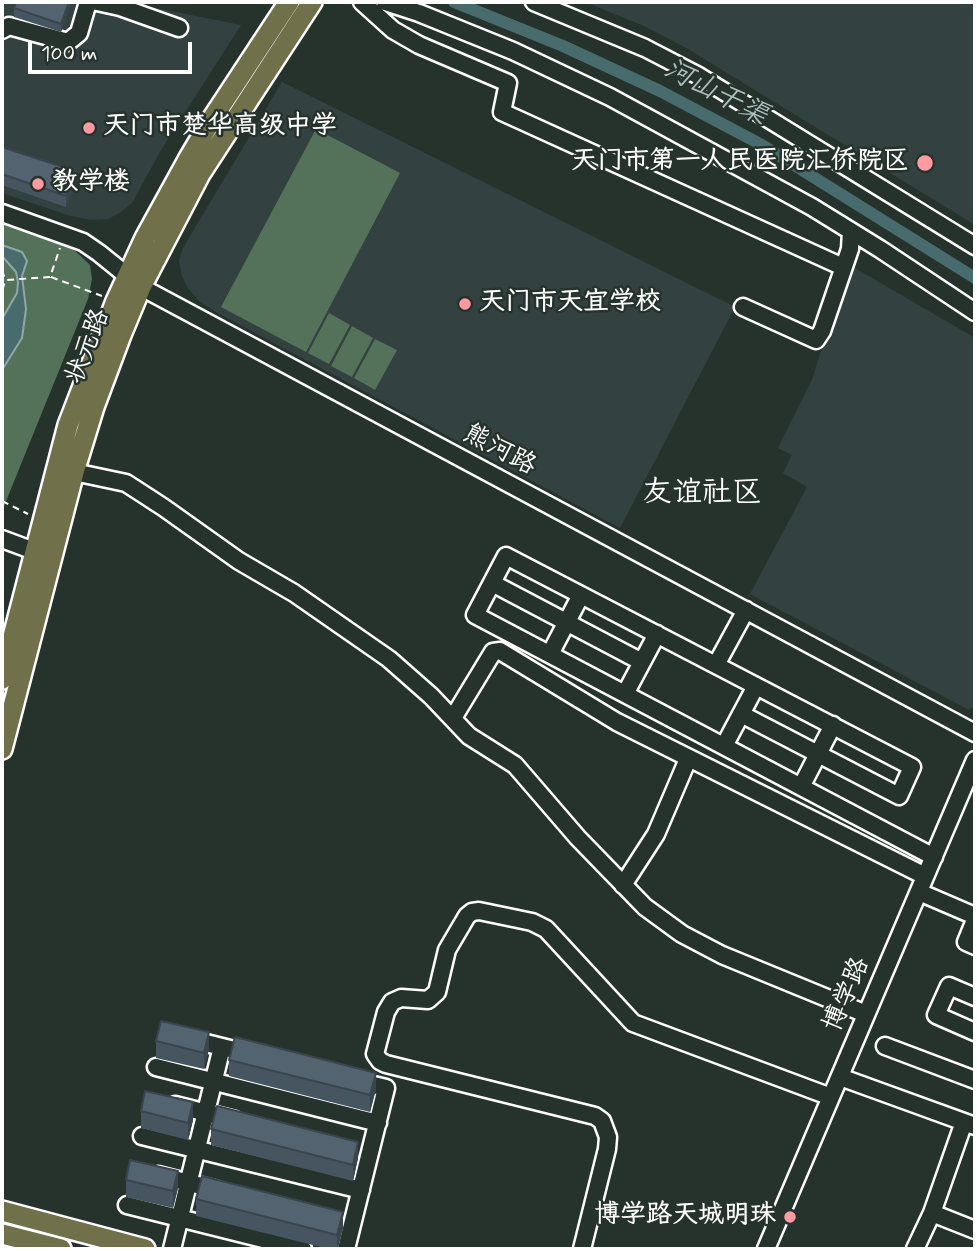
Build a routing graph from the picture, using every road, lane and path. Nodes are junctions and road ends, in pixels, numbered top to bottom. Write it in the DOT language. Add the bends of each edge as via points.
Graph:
graph roads {
  1 [pos="88,2"];
  2 [pos="97,2"];
  3 [pos="289,2"];
  4 [pos="312,2"];
  5 [pos="362,2"];
  6 [pos="385,2"];
  7 [pos="534,2"];
  8 [pos="569,8"];
  9 [pos="179,28"];
  10 [pos="2,30"];
  11 [pos="2,213"];
  12 [pos="851,231"];
  13 [pos="65,234"];
  14 [pos="975,246"];
  15 [pos="843,267"];
  16 [pos="2,270"];
  17 [pos="50,277"];
  18 [pos="6,280"];
  19 [pos="134,282"];
  20 [pos="2,290"];
  21 [pos="116,301"];
  22 [pos="743,307"];
  23 [pos="975,312"];
  24 [pos="74,472"];
  25 [pos="2,501"];
  26 [pos="42,521"];
  27 [pos="2,539"];
  28 [pos="34,551"];
  29 [pos="492,583"];
  30 [pos="581,595"];
  31 [pos="746,610"];
  32 [pos="567,622"];
  33 [pos="657,634"];
  34 [pos="550,654"];
  35 [pos="642,662"];
  36 [pos="716,665"];
  37 [pos="2,679"];
  38 [pos="756,686"];
  39 [pos="625,694"];
  40 [pos="741,714"];
  41 [pos="453,718"];
  42 [pos="833,725"];
  43 [pos="975,733"];
  44 [pos="724,746"];
  45 [pos="2,749"];
  46 [pos="818,754"];
  47 [pos="688,759"];
  48 [pos="975,760"];
  49 [pos="801,787"];
  50 [pos="934,857"];
  51 [pos="922,884"];
  52 [pos="623,885"];
  53 [pos="975,918"];
  54 [pos="975,946"];
  55 [pos="975,997"];
  56 [pos="866,1014"];
  57 [pos="975,1032"];
  58 [pos="173,1035"];
  59 [pos="885,1046"];
  60 [pos="222,1047"];
  61 [pos="260,1057"];
  62 [pos="156,1067"];
  63 [pos="336,1076"];
  64 [pos="840,1077"];
  65 [pos="975,1080"];
  66 [pos="214,1081"];
  67 [pos="831,1097"];
  68 [pos="160,1102"];
  69 [pos="206,1113"];
  70 [pos="377,1123"];
  71 [pos="970,1124"];
  72 [pos="256,1125"];
  73 [pos="142,1136"];
  74 [pos="197,1149"];
  75 [pos="148,1173"];
  76 [pos="189,1183"];
  77 [pos="360,1190"];
  78 [pos="226,1192"];
  79 [pos="127,1205"];
  80 [pos="2,1211"];
  81 [pos="932,1213"];
  82 [pos="180,1218"];
  83 [pos="2,1219"];
  84 [pos="975,1230"];
  85 [pos="2,1234"];
  86 [pos="2,1242"];
  87 [pos="771,1247"];
  88 [pos="31,1249"];
  89 [pos="61,1249"];
  90 [pos="119,1249"];
  91 [pos="145,1249"];
  92 [pos="172,1249"];
  93 [pos="303,1249"];
  94 [pos="346,1249"];
  95 [pos="582,1249"];
  96 [pos="915,1249"];
  1 -- 10 [label="street" via="79,33 68,42 9,26"];
  2 -- 9 [label="street"];
  3 -- 19 [label="main road, 状元路" via="208,126 156,217"];
  4 -- 19 [label="main road, 状元路"];
  5 -- 15 [label="street" via="393,30 419,45 508,83 502,112"];
  6 -- 12 [label="street" via="513,51 598,91"];
  7 -- 8 [label="street"];
  8 -- 14 [label="street" via="697,75"];
  11 -- 13 [label="street, 熊河路"];
  12 -- 15 [label="street"];
  12 -- 23 [label="street"];
  13 -- 17 [label="path"];
  13 -- 19 [label="street, 熊河路" via="99,253"];
  15 -- 22 [label="street" via="816,340"];
  16 -- 18 [label="path"];
  17 -- 18 [label="path"];
  17 -- 21 [label="path"];
  18 -- 20 [label="path"];
  19 -- 21 [label="main road, 状元路"];
  19 -- 24 [label="main road, 状元路"];
  19 -- 31 [label="street, 熊河路"];
  21 -- 26 [label="main road, 状元路" via="68,425"];
  24 -- 41 [label="street" via="126,484 163,507 389,659"];
  24 -- 45 [label="main road, 状元路"];
  25 -- 26 [label="path"];
  26 -- 28 [label="main road, 状元路"];
  27 -- 28 [label="street"];
  28 -- 37 [label="main road, 状元路"];
  29 -- 30 [label="street" via="506,556"];
  29 -- 32 [label="street"];
  29 -- 34 [label="street" via="475,615"];
  30 -- 32 [label="street"];
  30 -- 33 [label="street"];
  31 -- 36 [label="street"];
  31 -- 43 [label="street, 熊河路"];
  32 -- 34 [label="street"];
  32 -- 35 [label="street"];
  33 -- 35 [label="street"];
  33 -- 36 [label="street"];
  34 -- 39 [label="street"];
  35 -- 39 [label="street"];
  36 -- 38 [label="street"];
  38 -- 40 [label="street"];
  38 -- 42 [label="street"];
  39 -- 44 [label="street"];
  40 -- 44 [label="street"];
  40 -- 46 [label="street"];
  41 -- 47 [label="street" via="496,650"];
  41 -- 52 [label="street" via="469,736 515,765"];
  42 -- 46 [label="street"];
  42 -- 46 [label="street" via="912,767 899,796"];
  44 -- 49 [label="street"];
  46 -- 49 [label="street"];
  47 -- 51 [label="street"];
  47 -- 52 [label="street" via="656,834"];
  48 -- 50 [label="street, 博学路"];
  49 -- 50 [label="street"];
  50 -- 51 [label="street, 博学路"];
  51 -- 53 [label="street"];
  51 -- 56 [label="street, 博学路"];
  52 -- 56 [label="street" via="682,934"];
  53 -- 54 [label="street" via="966,942"];
  55 -- 57 [label="street" via="949,986 936,1015"];
  56 -- 64 [label="street, 博学路"];
  58 -- 60 [label="street"];
  59 -- 65 [label="street"];
  60 -- 61 [label="street"];
  60 -- 66 [label="street"];
  62 -- 66 [label="street"];
  63 -- 70 [label="street" via="386,1088"];
  64 -- 67 [label="street, 博学路"];
  64 -- 71 [label="street"];
  66 -- 69 [label="street"];
  66 -- 70 [label="street"];
  67 -- 87 [label="street, 博学路"];
  67 -- 95 [label="street" via="633,1023 546,929 472,912 447,950 437,992 428,1000 392,1002 375,1054 386,1064 602,1121 607,1149"];
  68 -- 69 [label="street"];
  69 -- 72 [label="street"];
  69 -- 74 [label="street"];
  70 -- 77 [label="street" via="363,1152"];
  71 -- 81 [label="street"];
  73 -- 74 [label="street"];
  74 -- 76 [label="street"];
  74 -- 77 [label="street"];
  75 -- 76 [label="street"];
  76 -- 78 [label="street"];
  76 -- 82 [label="street"];
  77 -- 94 [label="street" via="346,1221"];
  79 -- 82 [label="street"];
  80 -- 91 [label="main road"];
  81 -- 84 [label="street"];
  81 -- 96 [label="street"];
  82 -- 92 [label="street"];
  82 -- 93 [label="street"];
  83 -- 90 [label="main road"];
  85 -- 89 [label="main road"];
  86 -- 88 [label="main road"];
}
